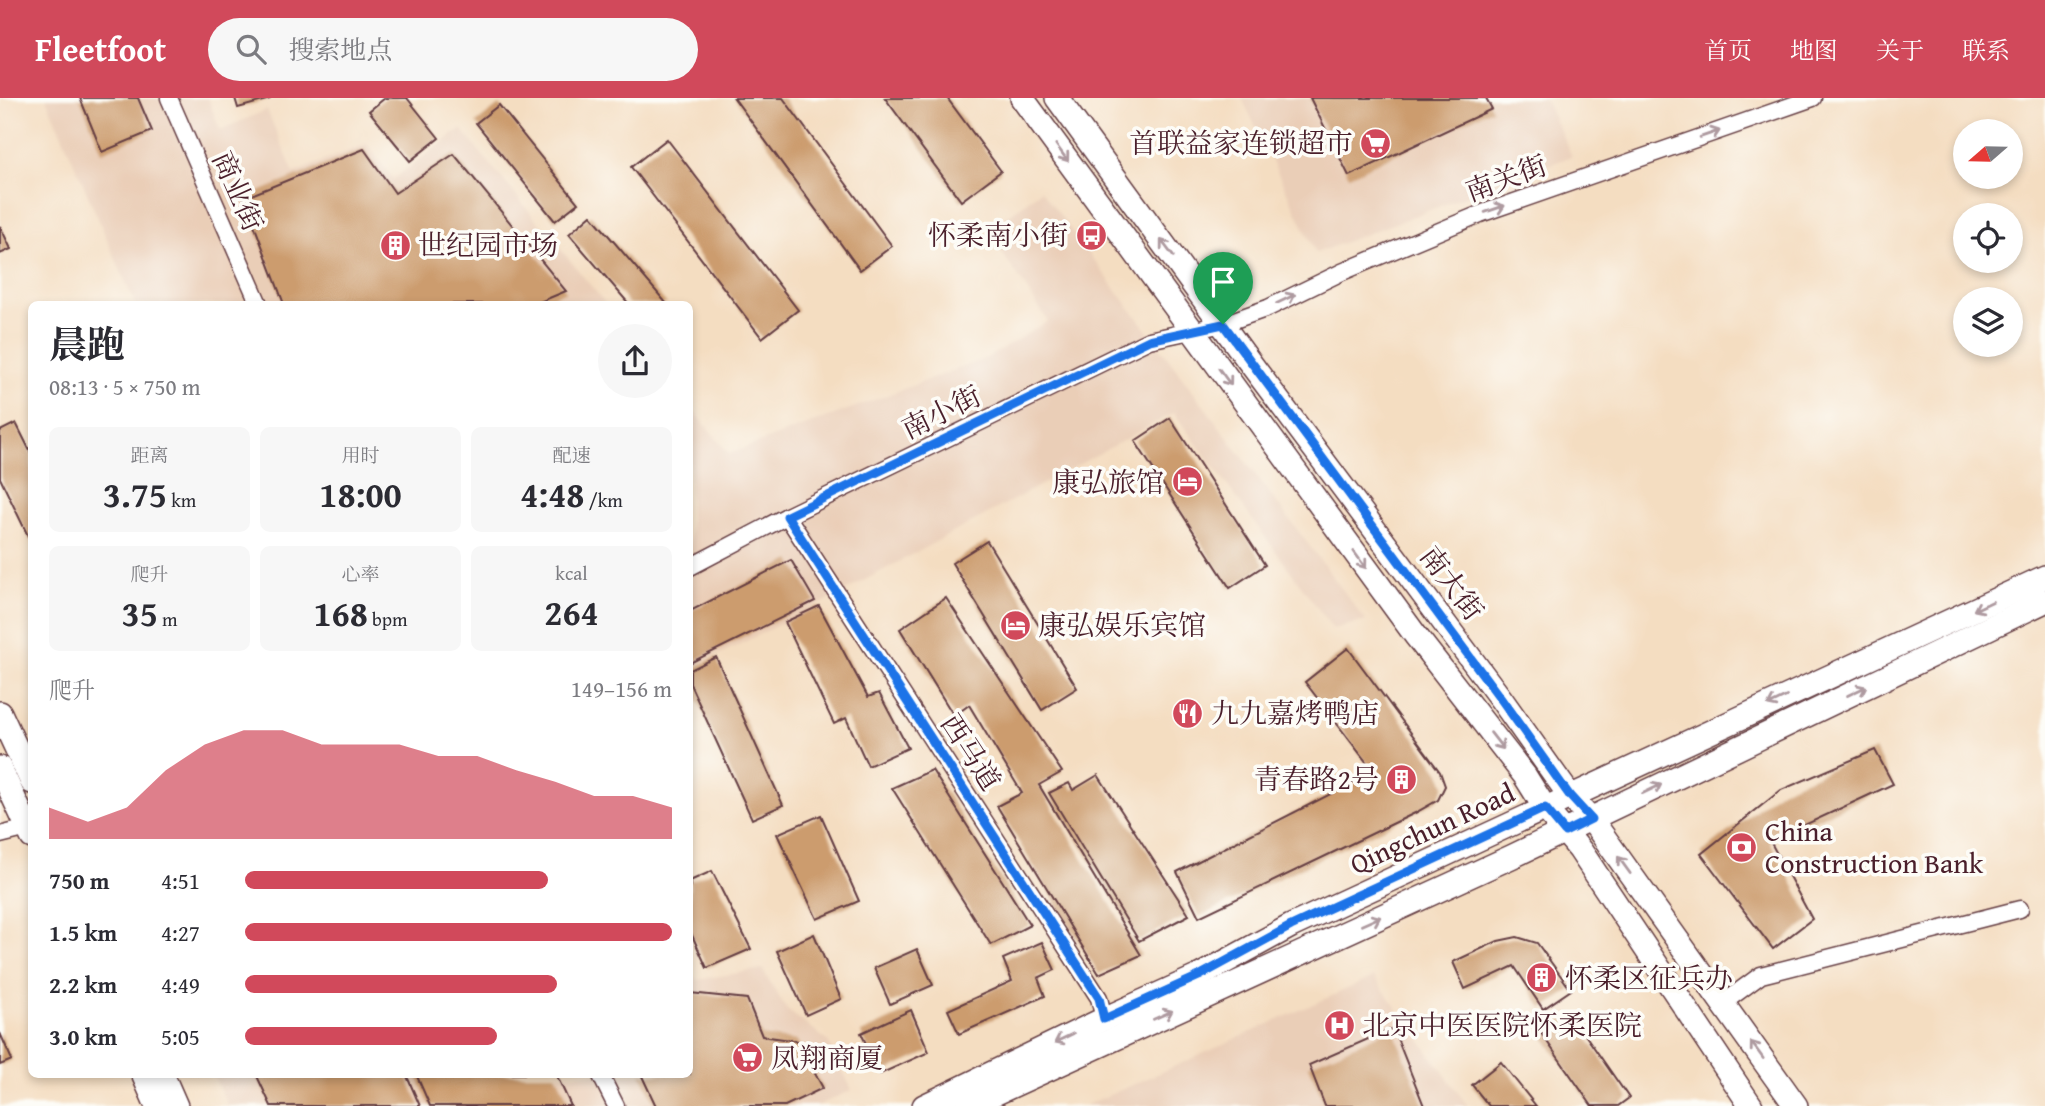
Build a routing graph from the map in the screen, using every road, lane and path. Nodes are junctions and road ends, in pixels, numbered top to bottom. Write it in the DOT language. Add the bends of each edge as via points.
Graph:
graph roads {
  1 [pos="169,98"];
  2 [pos="1022,98"];
  3 [pos="1057,98"];
  4 [pos="1814,98"];
  5 [pos="258,301"];
  6 [pos="1223,324"];
  7 [pos="1191,330"];
  8 [pos="787,516"];
  9 [pos="693,565"];
  10 [pos="2045,577"];
  11 [pos="2045,601"];
  12 [pos="0,713"];
  13 [pos="0,768"];
  14 [pos="28,773"];
  15 [pos="1570,796"];
  16 [pos="1545,808"];
  17 [pos="1591,819"];
  18 [pos="28,826"];
  19 [pos="28,830"];
  20 [pos="1565,832"];
  21 [pos="0,835"];
  22 [pos="2020,909"];
  23 [pos="1723,1003"];
  24 [pos="1104,1019"];
  25 [pos="144,1078"];
  26 [pos="164,1078"];
  27 [pos="602,1078"];
  28 [pos="157,1106"];
  29 [pos="176,1106"];
  30 [pos="616,1106"];
  31 [pos="924,1106"];
  32 [pos="968,1106"];
  33 [pos="1751,1106"];
  34 [pos="1796,1106"];
  1 -- 5 [label="street, 商业街"];
  2 -- 7 [label="main road, one-way"];
  6 -- 3 [label="main road, 南大街, one-way"];
  6 -- 4 [label="street, 南关街, one-way" via="1480,214"];
  6 -- 7 [label="street, 南小街"];
  6 -- 15 [label="main road, 南大街"];
  7 -- 8 [label="street, 南小街" via="1149,340"];
  7 -- 16 [label="main road, one-way"];
  8 -- 9 [label="street, 南小街"];
  8 -- 24 [label="street, 西马道" via="1099,998"];
  10 -- 15 [label="main road, Qingchun Road, one-way"];
  17 -- 11 [label="main road, Qingchun Road, one-way"];
  12 -- 14 [label="main road"];
  13 -- 18 [label="main road"];
  15 -- 16 [label="main road, Qingchun Road"];
  15 -- 17 [label="main road, 南大街"];
  16 -- 20 [label="main road"];
  16 -- 24 [label="main road, Qingchun Road"];
  17 -- 20 [label="main road, Qingchun Road"];
  23 -- 17 [label="main road, 南大街, one-way"];
  19 -- 21 [label="street"];
  32 -- 20 [label="main road, Qingchun Road, one-way"];
  20 -- 33 [label="main road"];
  22 -- 23 [label="street" via="1761,975"];
  34 -- 23 [label="main road, 南大街, one-way"];
  24 -- 31 [label="main road, Qingchun Road, one-way"];
  25 -- 28 [label="main road"];
  26 -- 29 [label="main road"];
  27 -- 30 [label="street"];
}
